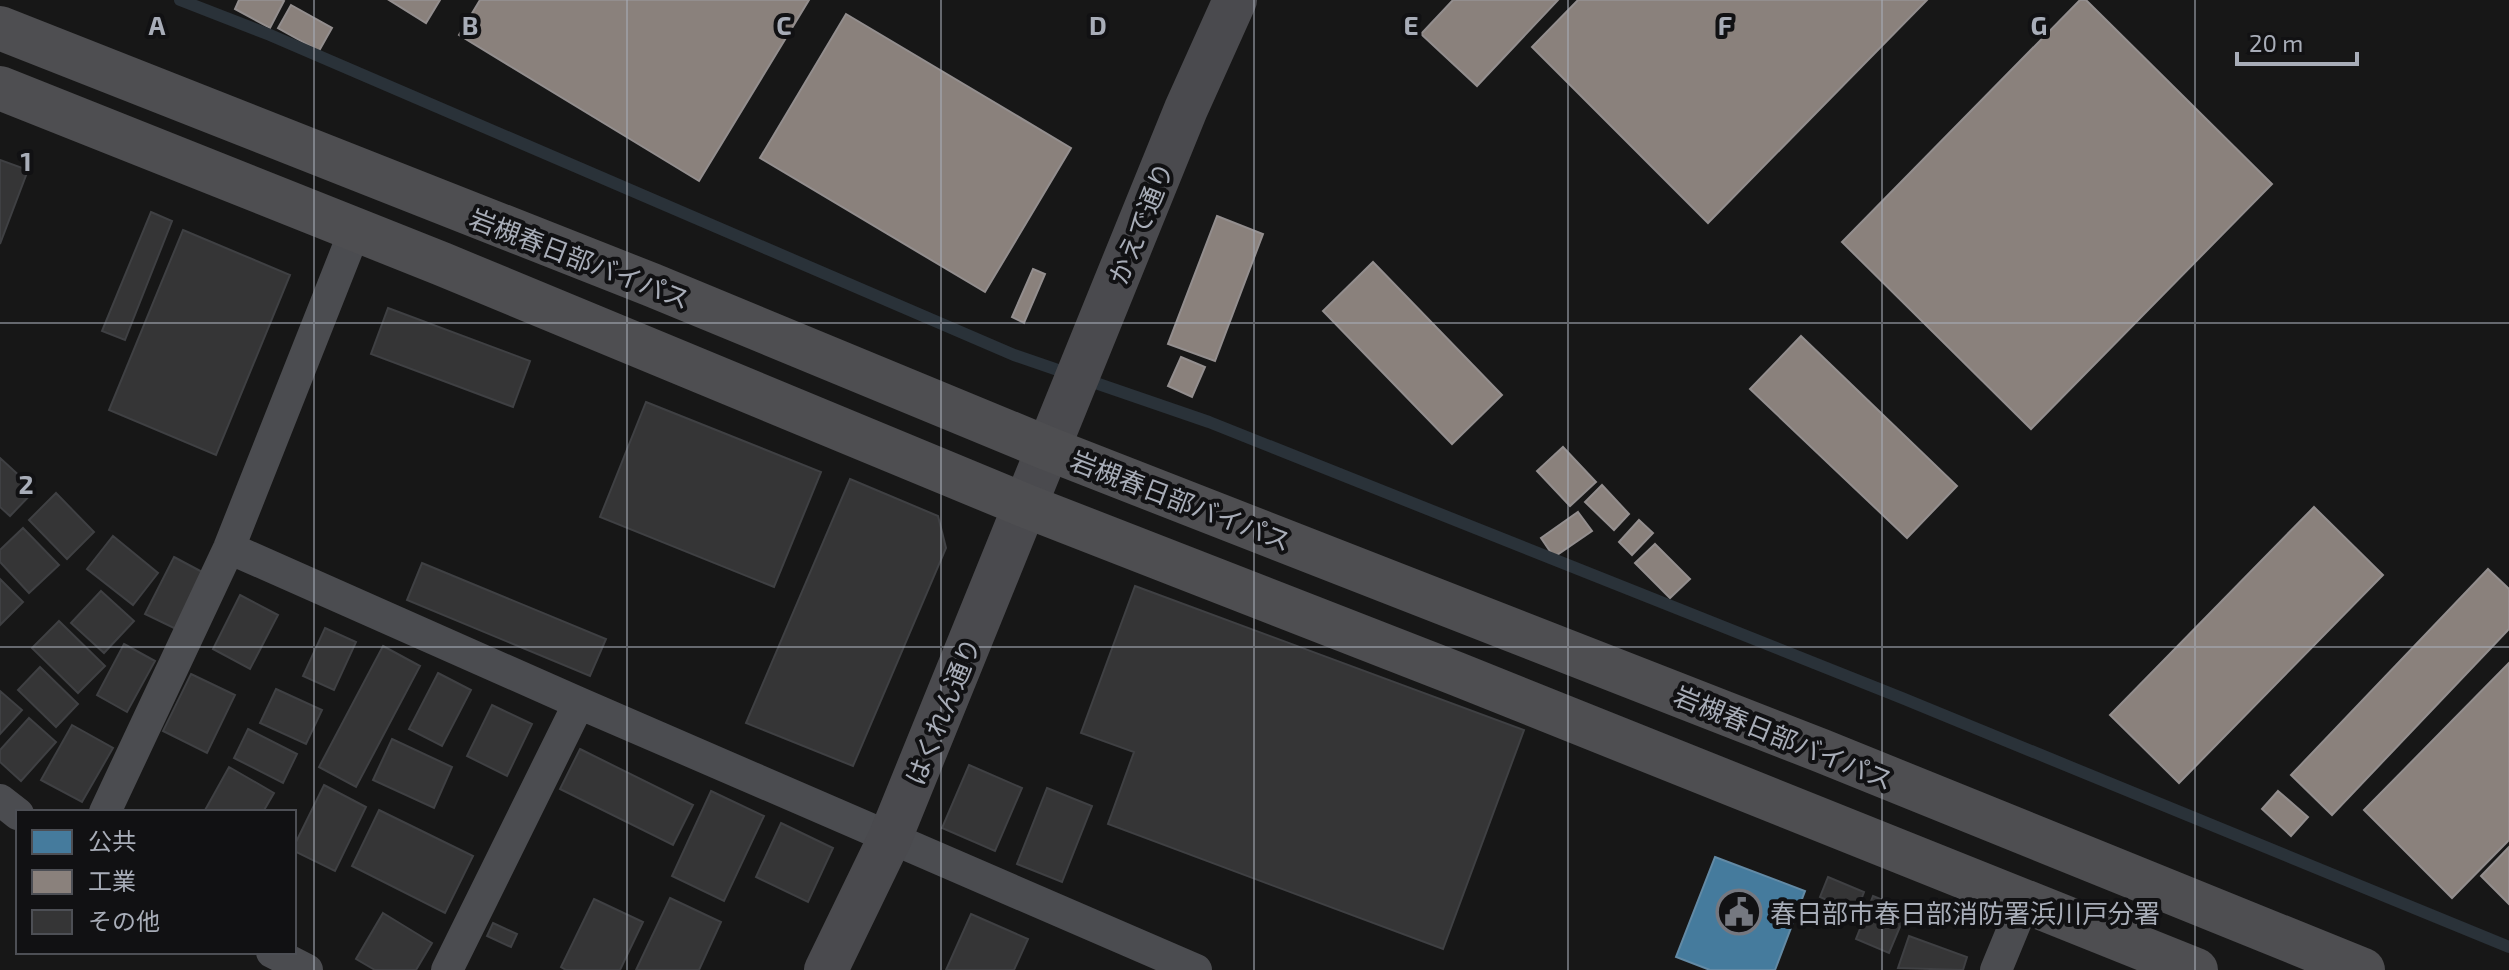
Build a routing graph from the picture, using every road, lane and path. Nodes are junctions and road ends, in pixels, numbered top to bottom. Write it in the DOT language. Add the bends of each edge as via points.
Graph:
graph roads {
  1 [pos="1235,0"];
  2 [pos="0,28"];
  3 [pos="0,88"];
  4 [pos="355,230"];
  5 [pos="1049,449"];
  6 [pos="1026,506"];
  7 [pos="229,548"];
  8 [pos="579,703"];
  9 [pos="0,800"];
  10 [pos="106,810"];
  11 [pos="16,812"];
  12 [pos="890,838"];
  13 [pos="2024,902"];
  14 [pos="276,954"];
  15 [pos="1187,968"];
  16 [pos="307,970"];
  17 [pos="447,970"];
  18 [pos="826,970"];
  19 [pos="1996,970"];
  20 [pos="2196,970"];
  21 [pos="2363,970"];
  1 -- 5 [label="street, かえで通り"];
  2 -- 5 [label="highway, 岩槻春日部バイパス" via="652,285"];
  3 -- 4 [label="highway"];
  4 -- 6 [label="highway"];
  4 -- 7 [label="street"];
  5 -- 6 [label="street, はくれん通り"];
  5 -- 21 [label="highway, 岩槻春日部バイパス" via="1822,751"];
  6 -- 12 [label="street, はくれん通り"];
  6 -- 13 [label="highway"];
  7 -- 8 [label="street"];
  7 -- 10 [label="street"];
  8 -- 12 [label="street"];
  8 -- 17 [label="street"];
  9 -- 11 [label="street"];
  12 -- 15 [label="street"];
  12 -- 18 [label="street, はくれん通り"];
  13 -- 19 [label="street"];
  13 -- 20 [label="highway"];
  14 -- 16 [label="street"];
}
